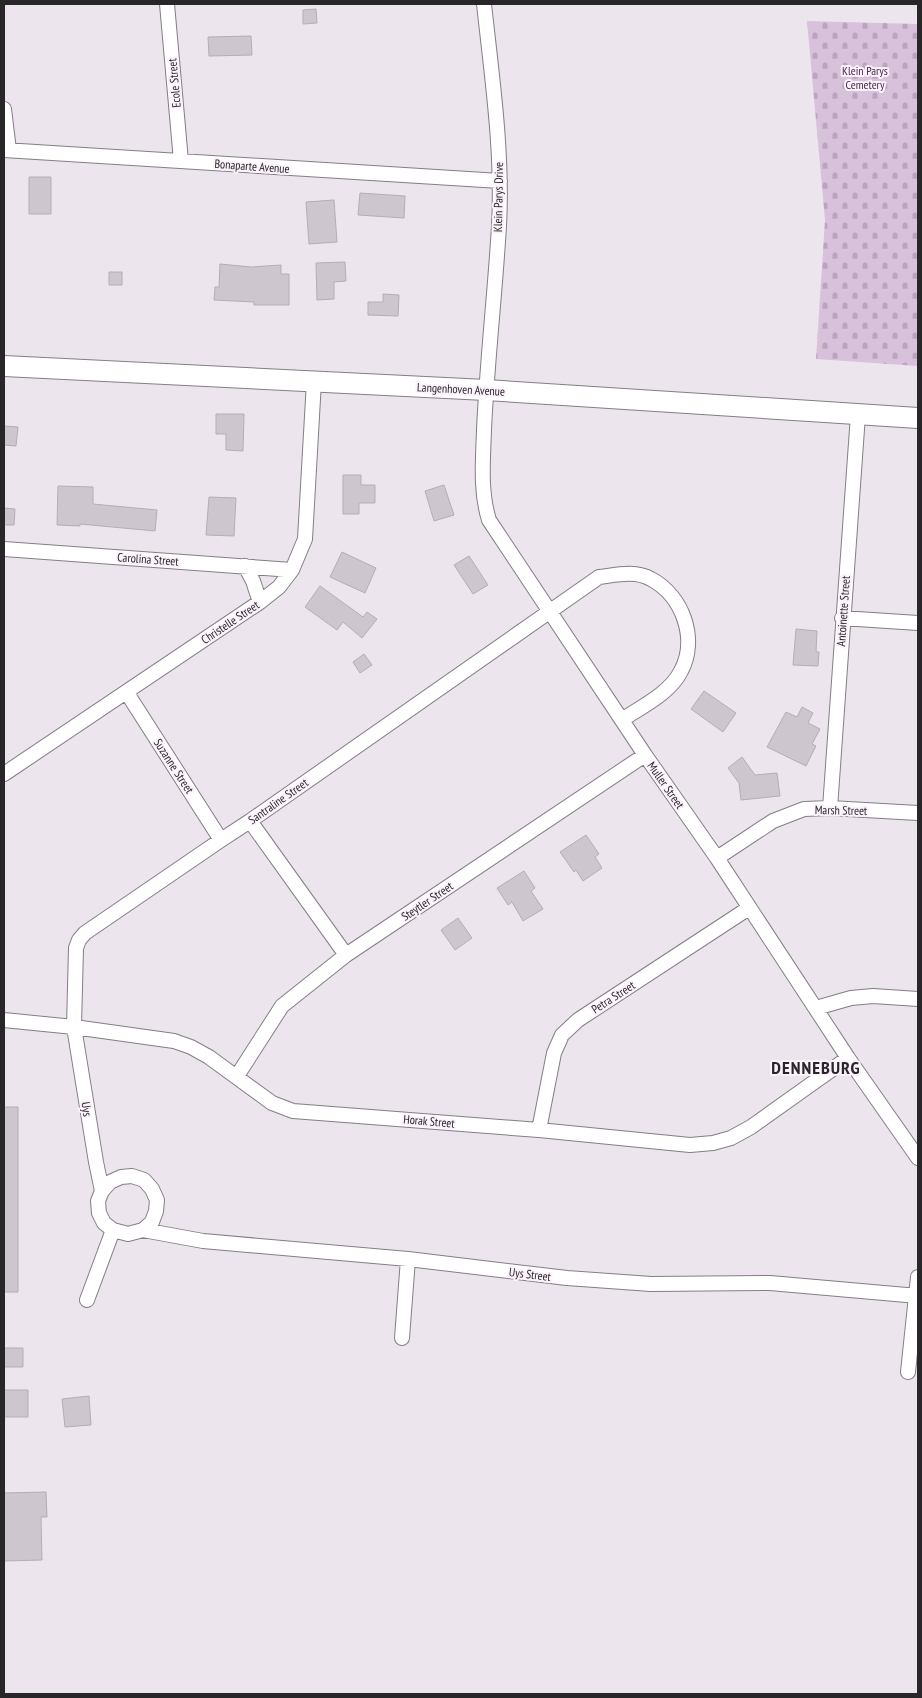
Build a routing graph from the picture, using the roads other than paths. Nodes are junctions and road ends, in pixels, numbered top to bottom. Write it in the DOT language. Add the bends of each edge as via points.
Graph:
graph roads {
  1 [pos="167,4"];
  2 [pos="484,4"];
  3 [pos="4,109"];
  4 [pos="6,150"];
  5 [pos="181,161"];
  6 [pos="500,181"];
  7 [pos="4,366"];
  8 [pos="314,381"];
  9 [pos="486,390"];
  10 [pos="858,415"];
  11 [pos="918,418"];
  12 [pos="4,549"];
  13 [pos="245,566"];
  14 [pos="292,570"];
  15 [pos="260,602"];
  16 [pos="549,611"];
  17 [pos="842,618"];
  18 [pos="918,623"];
  19 [pos="127,693"];
  20 [pos="622,719"];
  21 [pos="645,755"];
  22 [pos="4,774"];
  23 [pos="830,808"];
  24 [pos="918,813"];
  25 [pos="250,821"];
  26 [pos="221,840"];
  27 [pos="718,858"];
  28 [pos="749,908"];
  29 [pos="346,955"];
  30 [pos="918,999"];
  31 [pos="816,1008"];
  32 [pos="4,1020"];
  33 [pos="74,1027"];
  34 [pos="848,1058"];
  35 [pos="237,1076"];
  36 [pos="539,1130"];
  37 [pos="918,1158"];
  38 [pos="102,1191"];
  39 [pos="113,1230"];
  40 [pos="143,1230"];
  41 [pos="408,1259"];
  42 [pos="918,1277"];
  43 [pos="917,1296"];
  44 [pos="87,1300"];
  45 [pos="402,1338"];
  46 [pos="908,1372"];
  1 -- 5 [label="street, Ecole Street"];
  2 -- 6 [label="street, Klein Parys Drive"];
  3 -- 4 [label="street"];
  4 -- 5 [label="street, Bonaparte Avenue"];
  5 -- 6 [label="street, Bonaparte Avenue"];
  6 -- 9 [label="street, Klein Parys Drive"];
  7 -- 8 [label="street, Langenhoven Avenue"];
  8 -- 9 [label="street, Langenhoven Avenue"];
  8 -- 14 [label="street, Christelle Street" via="305,539"];
  9 -- 10 [label="street, Langenhoven Avenue"];
  9 -- 16 [label="street, Muller Street" via="484,505 498,536"];
  10 -- 11 [label="street, Langenhoven Avenue"];
  10 -- 17 [label="street, Antoinette Street"];
  12 -- 13 [label="street, Carolina Street"];
  13 -- 14 [label="street, Carolina Street"];
  13 -- 15 [label="street"];
  14 -- 15 [label="street, Christelle Street" via="279,587"];
  15 -- 19 [label="street, Christelle Street"];
  16 -- 20 [label="street, Muller Street"];
  16 -- 20 [label="street" via="599,577 629,573 651,579 671,594 686,619 689,646 682,671 669,688"];
  16 -- 25 [label="street, Santraline Street"];
  17 -- 18 [label="street"];
  17 -- 23 [label="street, Antoinette Street"];
  19 -- 22 [label="street, Christelle Street"];
  19 -- 26 [label="street, Suzanne Street"];
  20 -- 21 [label="street, Muller Street"];
  21 -- 27 [label="street, Muller Street"];
  21 -- 29 [label="street, Steytler Street"];
  23 -- 24 [label="street, Marsh Street"];
  23 -- 27 [label="street, Marsh Street" via="804,809 773,821"];
  25 -- 26 [label="street, Santraline Street"];
  25 -- 29 [label="street"];
  26 -- 33 [label="street, Santraline Street" via="79,940 76,948"];
  27 -- 28 [label="street, Muller Street"];
  28 -- 31 [label="street, Muller Street"];
  28 -- 36 [label="street, Petra Street" via="578,1020 562,1035 554,1053"];
  29 -- 35 [label="street, Steytler Street" via="282,1006"];
  30 -- 31 [label="street" via="866,996"];
  31 -- 34 [label="street, Muller Street"];
  32 -- 33 [label="street, Horak Street"];
  33 -- 35 [label="street, Horak Street" via="191,1047"];
  33 -- 38 [label="street, Uys"];
  34 -- 36 [label="street, Horak Street" via="751,1127 713,1143 690,1144"];
  34 -- 37 [label="street, Muller Street"];
  35 -- 36 [label="street, Horak Street" via="272,1103 293,1110"];
  38 -- 39 [label="street" via="98,1201 99,1213"];
  38 -- 40 [label="street" via="120,1176 144,1180 157,1200 152,1222"];
  39 -- 40 [label="street" via="128,1234"];
  39 -- 44 [label="street"];
  40 -- 41 [label="street, Uys Street" via="204,1241"];
  41 -- 43 [label="street, Uys Street" via="567,1278 651,1284 770,1283"];
  41 -- 45 [label="street"];
  42 -- 43 [label="street"];
  43 -- 46 [label="street"];
}
